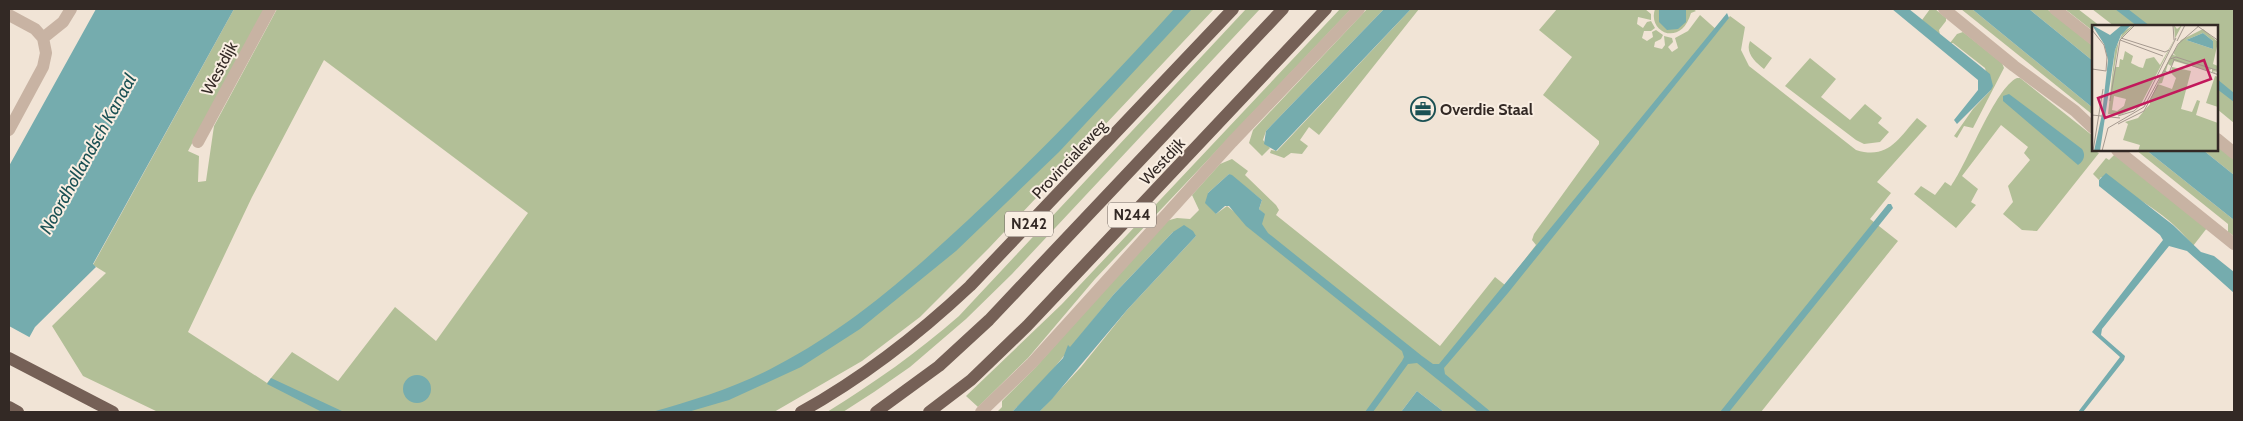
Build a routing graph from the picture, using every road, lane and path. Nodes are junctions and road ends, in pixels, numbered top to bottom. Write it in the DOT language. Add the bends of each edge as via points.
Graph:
graph roads {
  1 [pos="71,9"];
  2 [pos="270,9"];
  3 [pos="1233,9"];
  4 [pos="1284,9"];
  5 [pos="1326,9"];
  6 [pos="1359,9"];
  7 [pos="1944,9"];
  8 [pos="2055,9"];
  9 [pos="9,14"];
  10 [pos="43,38"];
  11 [pos="2092,38"];
  12 [pos="2092,127"];
  13 [pos="9,130"];
  14 [pos="2218,140"];
  15 [pos="198,142"];
  16 [pos="2118,151"];
  17 [pos="2234,153"];
  18 [pos="2234,244"];
  19 [pos="9,358"];
  20 [pos="9,407"];
  21 [pos="18,412"];
  22 [pos="113,412"];
  23 [pos="801,412"];
  24 [pos="876,412"];
  25 [pos="929,412"];
  26 [pos="982,412"];
  1 -- 10 [label="street" via="63,22"];
  2 -- 15 [label="street, Westdijk"];
  3 -- 23 [label="main road, Provincialeweg / N242" via="1013,242 931,322 883,361"];
  4 -- 24 [label="main road, N242" via="982,327 939,366"];
  5 -- 25 [label="main road, Westdijk / N244" via="1027,326 970,380"];
  6 -- 26 [label="street" via="1232,142 1032,363"];
  7 -- 12 [label="street"];
  8 -- 11 [label="street"];
  9 -- 10 [label="street"];
  10 -- 13 [label="street" via="44,67"];
  14 -- 17 [label="street"];
  16 -- 18 [label="street"];
  19 -- 22 [label="main road"];
  20 -- 21 [label="main road"];
}
